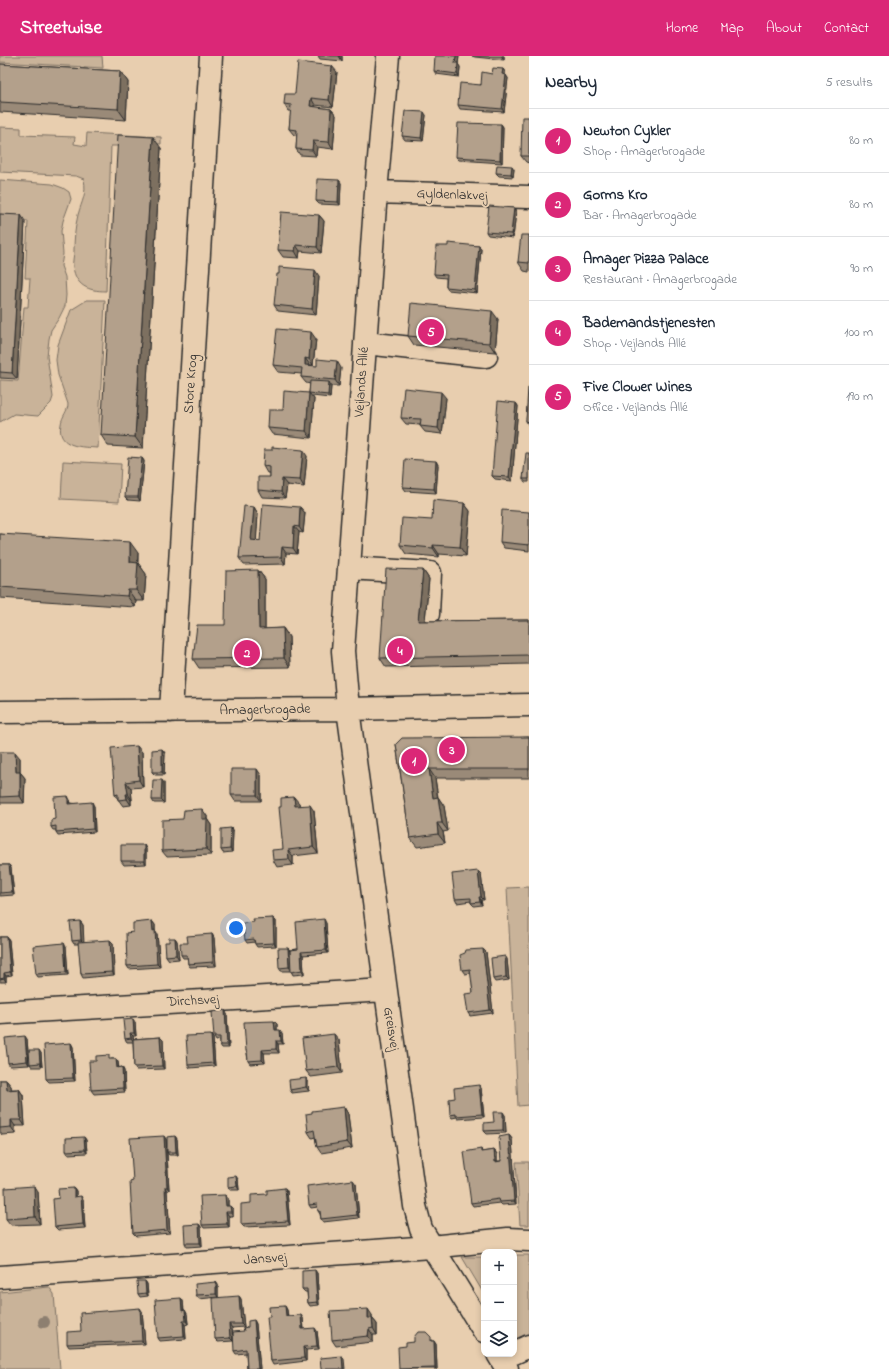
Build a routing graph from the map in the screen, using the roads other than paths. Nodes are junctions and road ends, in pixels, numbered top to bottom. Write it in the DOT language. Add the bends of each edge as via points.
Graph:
graph roads {
  1 [pos="211,56"];
  2 [pos="388,56"];
  3 [pos="376,192"];
  4 [pos="529,197"];
  5 [pos="365,343"];
  6 [pos="486,356"];
  7 [pos="349,568"];
  8 [pos="428,614"];
  9 [pos="529,705"];
  10 [pos="348,709"];
  11 [pos="171,711"];
  12 [pos="0,712"];
  13 [pos="385,990"];
  14 [pos="0,1013"];
  15 [pos="529,1240"];
  16 [pos="431,1247"];
  17 [pos="0,1277"];
  18 [pos="481,1326"];
  19 [pos="529,1346"];
  20 [pos="507,1358"];
  1 -- 11 [label="street, Store Krog"];
  2 -- 3 [label="street, Vejlands Allé"];
  3 -- 4 [label="street, Gyldenlakvej"];
  3 -- 5 [label="street, Vejlands Allé"];
  5 -- 6 [label="street"];
  5 -- 7 [label="street, Vejlands Allé"];
  7 -- 8 [label="street" via="430,573"];
  7 -- 10 [label="street, Vejlands Allé" via="343,652"];
  9 -- 10 [label="street, Amagerbrogade"];
  10 -- 11 [label="street, Amagerbrogade"];
  10 -- 13 [label="street, Greisvej"];
  11 -- 12 [label="street, Amagerbrogade"];
  13 -- 14 [label="street, Dirchsvej"];
  13 -- 16 [label="street, Greisvej" via="415,1206 420,1229"];
  15 -- 16 [label="street, Jansvej" via="508,1239"];
  16 -- 17 [label="street, Jansvej"];
  16 -- 18 [label="street, Greisvej"];
  19 -- 20 [label="street"];
}
